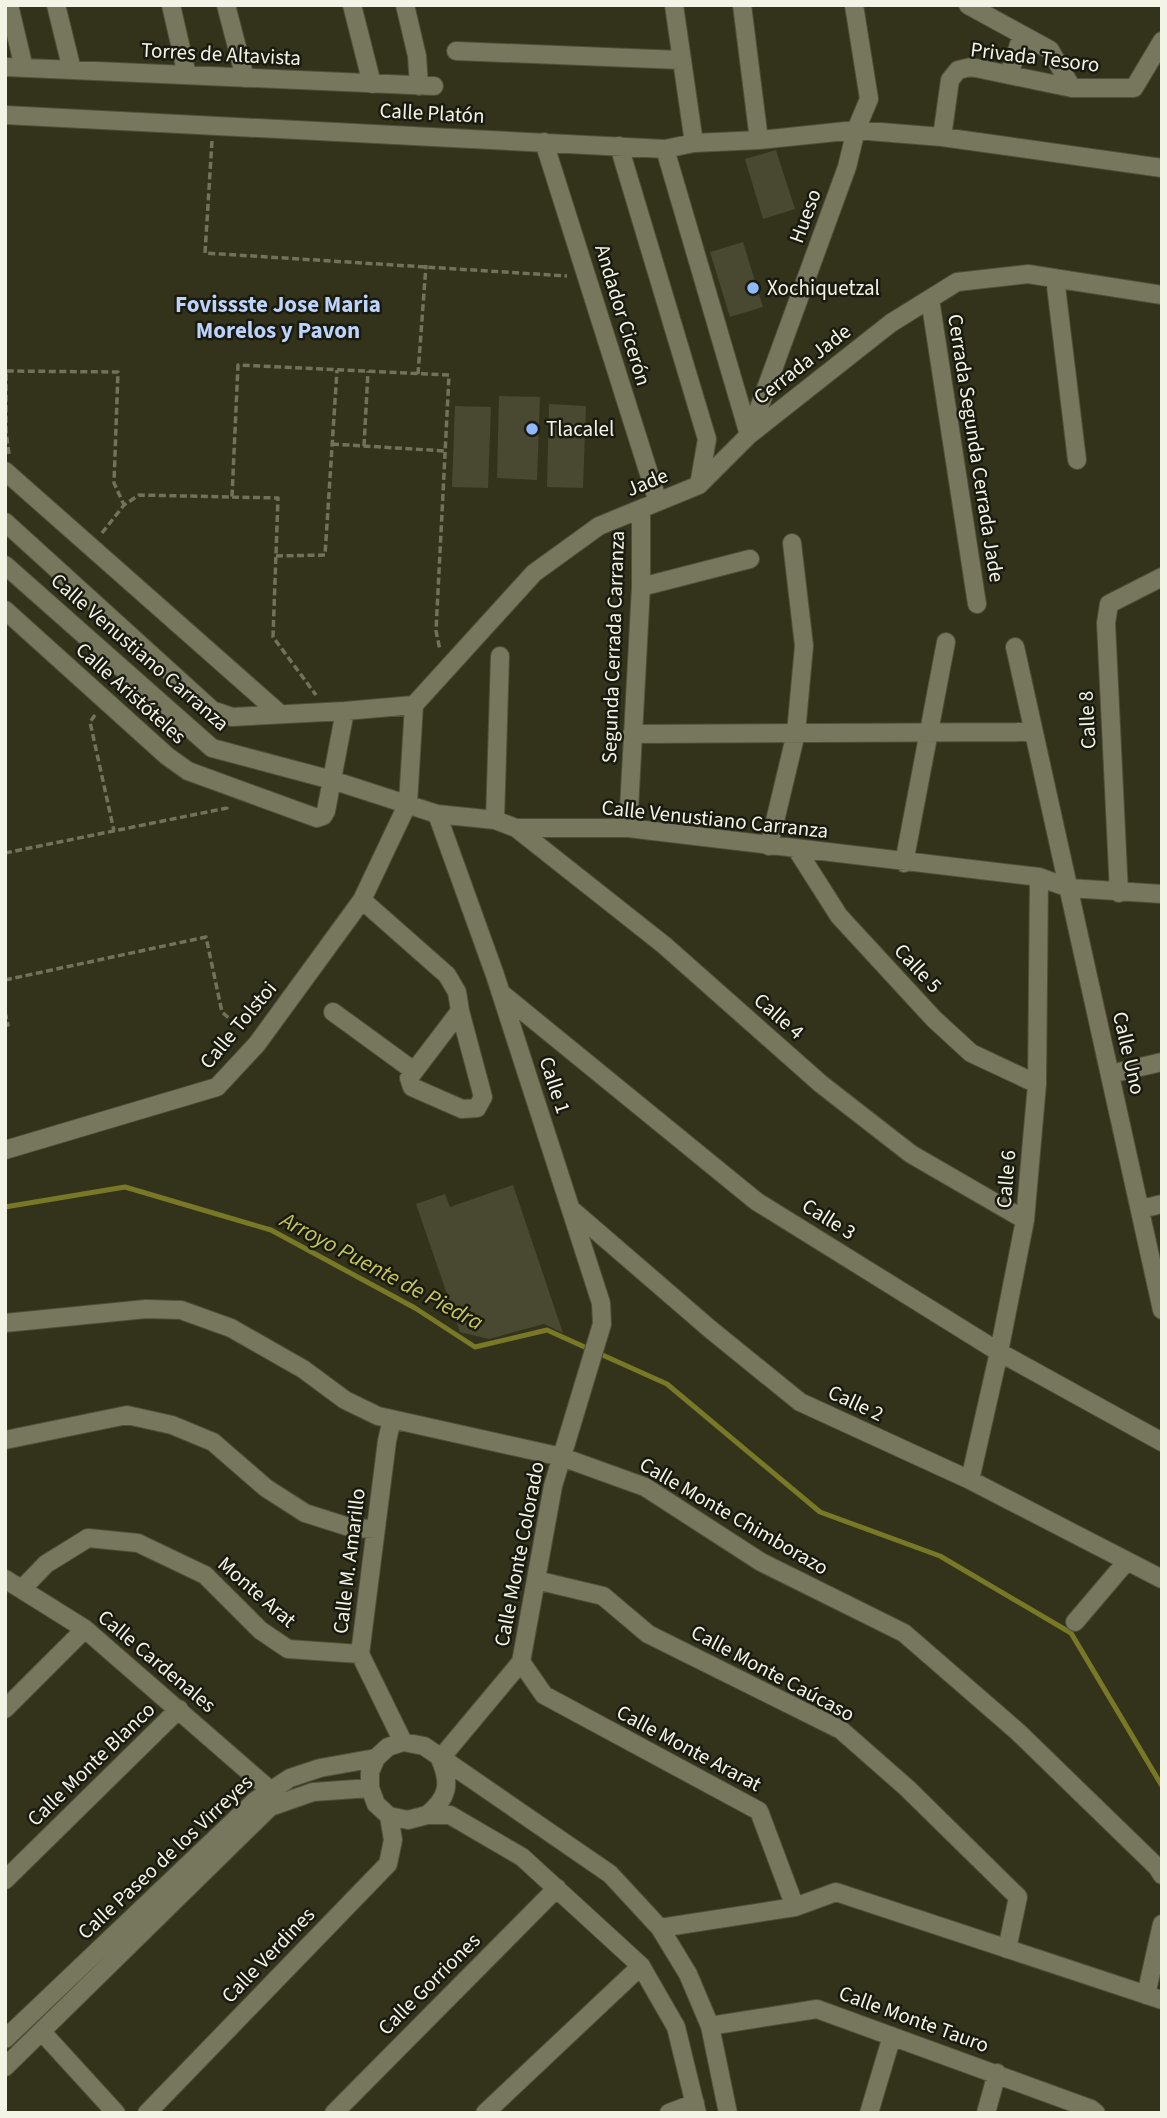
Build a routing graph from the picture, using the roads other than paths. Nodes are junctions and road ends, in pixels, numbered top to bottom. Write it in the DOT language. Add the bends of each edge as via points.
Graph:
graph roads {
  1 [pos="9,5"];
  2 [pos="55,5"];
  3 [pos="171,5"];
  4 [pos="226,5"];
  5 [pos="352,5"];
  6 [pos="405,5"];
  7 [pos="674,5"];
  8 [pos="742,5"];
  9 [pos="854,5"];
  10 [pos="968,5"];
  11 [pos="1022,35"];
  12 [pos="1162,41"];
  13 [pos="456,51"];
  14 [pos="680,60"];
  15 [pos="5,67"];
  16 [pos="24,68"];
  17 [pos="72,70"];
  18 [pos="187,75"];
  19 [pos="1009,75"];
  20 [pos="245,78"];
  21 [pos="372,84"];
  22 [pos="1072,88"];
  23 [pos="5,115"];
  24 [pos="856,130"];
  25 [pos="942,137"];
  26 [pos="759,140"];
  27 [pos="544,142"];
  28 [pos="694,143"];
  29 [pos="619,146"];
  30 [pos="665,149"];
  31 [pos="1162,168"];
  32 [pos="1055,278"];
  33 [pos="1162,295"];
  34 [pos="930,299"];
  35 [pos="749,435"];
  36 [pos="1077,460"];
  37 [pos="7,465"];
  38 [pos="699,485"];
  39 [pos="649,506"];
  40 [pos="5,522"];
  41 [pos="792,543"];
  42 [pos="750,559"];
  43 [pos="5,565"];
  44 [pos="1162,577"];
  45 [pos="640,587"];
  46 [pos="977,604"];
  47 [pos="5,610"];
  48 [pos="946,642"];
  49 [pos="1015,648"];
  50 [pos="500,656"];
  51 [pos="414,705"];
  52 [pos="336,711"];
  53 [pos="279,713"];
  54 [pos="1034,732"];
  55 [pos="796,733"];
  56 [pos="928,733"];
  57 [pos="632,734"];
  58 [pos="332,780"];
  59 [pos="408,803"];
  60 [pos="437,814"];
  61 [pos="495,820"];
  62 [pos="516,828"];
  63 [pos="628,828"];
  64 [pos="769,846"];
  65 [pos="797,849"];
  66 [pos="904,863"];
  67 [pos="1038,877"];
  68 [pos="1069,888"];
  69 [pos="1119,893"];
  70 [pos="1162,894"];
  71 [pos="362,900"];
  72 [pos="501,993"];
  73 [pos="460,1011"];
  74 [pos="333,1012"];
  75 [pos="1162,1062"];
  76 [pos="414,1071"];
  77 [pos="1110,1074"];
  78 [pos="1037,1084"];
  79 [pos="5,1150"];
  80 [pos="1162,1204"];
  81 [pos="570,1209"];
  82 [pos="1141,1209"];
  83 [pos="1025,1220"];
  84 [pos="1162,1310"];
  85 [pos="5,1323"];
  86 [pos="999,1353"];
  87 [pos="588,1374"];
  88 [pos="392,1419"];
  89 [pos="5,1440"];
  90 [pos="1162,1442"];
  91 [pos="562,1457"];
  92 [pos="970,1480"];
  93 [pos="376,1529"];
  94 [pos="1127,1561"];
  95 [pos="5,1579"];
  96 [pos="1162,1579"];
  97 [pos="536,1580"];
  98 [pos="22,1588"];
  99 [pos="1075,1622"];
  100 [pos="85,1629"];
  101 [pos="360,1654"];
  102 [pos="521,1662"];
  103 [pos="5,1709"];
  104 [pos="179,1709"];
  105 [pos="403,1742"];
  106 [pos="376,1758"];
  107 [pos="440,1759"];
  108 [pos="370,1788"];
  109 [pos="270,1790"];
  110 [pos="427,1815"];
  111 [pos="389,1816"];
  112 [pos="1162,1875"];
  113 [pos="5,1880"];
  114 [pos="556,1888"];
  115 [pos="795,1907"];
  116 [pos="1162,1924"];
  117 [pos="660,1928"];
  118 [pos="1007,1949"];
  119 [pos="641,1966"];
  120 [pos="1154,1998"];
  121 [pos="710,2026"];
  122 [pos="42,2032"];
  123 [pos="892,2036"];
  124 [pos="5,2039"];
  125 [pos="5,2067"];
  126 [pos="998,2073"];
  127 [pos="696,2108"];
  128 [pos="116,2113"];
  129 [pos="147,2113"];
  130 [pos="334,2113"];
  131 [pos="485,2113"];
  132 [pos="669,2113"];
  133 [pos="728,2113"];
  134 [pos="869,2113"];
  135 [pos="986,2113"];
  136 [pos="1096,2113"];
  1 -- 16 [label="street"];
  2 -- 17 [label="street"];
  3 -- 18 [label="street"];
  4 -- 20 [label="street"];
  5 -- 21 [label="street"];
  6 -- 21 [label="street, Torres de Altavista" via="426,86"];
  7 -- 14 [label="street"];
  8 -- 26 [label="street"];
  9 -- 24 [label="street, Hueso" via="869,99"];
  10 -- 11 [label="street"];
  11 -- 19 [label="street"];
  11 -- 22 [label="street" via="1050,50"];
  12 -- 22 [label="street, Privada Tesoro" via="1134,88"];
  13 -- 14 [label="street"];
  14 -- 28 [label="street"];
  15 -- 16 [label="street, Torres de Altavista"];
  16 -- 17 [label="street, Torres de Altavista"];
  17 -- 18 [label="street, Torres de Altavista"];
  18 -- 20 [label="street, Torres de Altavista"];
  19 -- 22 [label="street, Privada Tesoro"];
  19 -- 25 [label="street, Privada Tesoro" via="971,67 958,70 950,80"];
  20 -- 21 [label="street, Torres de Altavista"];
  23 -- 27 [label="street, Calle Platón"];
  24 -- 25 [label="street"];
  24 -- 26 [label="street, Calle Platón"];
  24 -- 35 [label="street, Hueso" via="847,167"];
  25 -- 31 [label="street"];
  26 -- 28 [label="street, Calle Platón"];
  27 -- 29 [label="street, Calle Platón"];
  27 -- 39 [label="street, Andador Cicerón" via="587,277"];
  28 -- 30 [label="street, Calle Platón"];
  29 -- 30 [label="street, Calle Platón"];
  29 -- 38 [label="street" via="707,439"];
  30 -- 35 [label="street"];
  32 -- 33 [label="street, Cerrada Jade"];
  32 -- 34 [label="street, Cerrada Jade" via="1028,274 957,282"];
  32 -- 36 [label="street"];
  34 -- 35 [label="street, Cerrada Jade" via="891,323"];
  34 -- 46 [label="street, Cerrada Segunda Cerrada Jade"];
  35 -- 38 [label="street, Jade"];
  37 -- 53 [label="street" via="90,547"];
  38 -- 39 [label="street, Jade"];
  39 -- 45 [label="street, Segunda Cerrada Carranza"];
  39 -- 51 [label="street, Jade" via="599,526 534,573"];
  40 -- 53 [label="street, Calle Venustiano Carranza" via="212,710 232,717"];
  41 -- 55 [label="street" via="804,646"];
  42 -- 45 [label="street"];
  43 -- 58 [label="street, Calle Venustiano Carranza" via="212,748"];
  44 -- 69 [label="street, Calle 8" via="1109,604 1106,623"];
  45 -- 57 [label="street, Segunda Cerrada Carranza"];
  47 -- 58 [label="street, Calle Aristóteles" via="188,771 317,818 326,811"];
  48 -- 56 [label="street"];
  49 -- 54 [label="street, Calle Uno"];
  50 -- 61 [label="street"];
  51 -- 52 [label="street, Calle Venustiano Carranza"];
  51 -- 59 [label="street"];
  52 -- 53 [label="street, Calle Venustiano Carranza"];
  52 -- 58 [label="street"];
  54 -- 56 [label="street"];
  54 -- 68 [label="street, Calle Uno"];
  55 -- 56 [label="street"];
  55 -- 57 [label="street"];
  55 -- 64 [label="street"];
  56 -- 66 [label="street"];
  57 -- 63 [label="street, Segunda Cerrada Carranza"];
  58 -- 59 [label="street, Calle Venustiano Carranza"];
  59 -- 60 [label="street, Calle Venustiano Carranza"];
  59 -- 71 [label="street, Calle Tolstoi"];
  60 -- 61 [label="street, Calle Venustiano Carranza"];
  60 -- 72 [label="street, Calle 1"];
  61 -- 62 [label="street, Calle Venustiano Carranza"];
  62 -- 63 [label="street, Calle Venustiano Carranza"];
  62 -- 83 [label="street, Calle 4" via="664,945 821,1084 911,1154"];
  63 -- 64 [label="street, Calle Venustiano Carranza"];
  64 -- 65 [label="street, Calle Venustiano Carranza"];
  65 -- 66 [label="street, Calle Venustiano Carranza"];
  65 -- 78 [label="street, Calle 5" via="839,916 934,1018 971,1053"];
  66 -- 67 [label="street, Calle Venustiano Carranza"];
  67 -- 68 [label="street, Calle Venustiano Carranza"];
  67 -- 78 [label="street, Calle 6"];
  68 -- 69 [label="street, Calle Venustiano Carranza"];
  68 -- 77 [label="street, Calle Uno"];
  69 -- 70 [label="street, Calle Venustiano Carranza"];
  71 -- 73 [label="street" via="447,975 457,992"];
  71 -- 79 [label="street, Calle Tolstoi" via="257,1044 217,1087"];
  72 -- 81 [label="street, Calle 1"];
  72 -- 86 [label="street, Calle 3" via="756,1201"];
  73 -- 76 [label="street"];
  73 -- 76 [label="street" via="483,1097 477,1108 462,1109 412,1087 409,1078"];
  74 -- 76 [label="street"];
  75 -- 77 [label="street"];
  77 -- 82 [label="street, Calle Uno"];
  78 -- 83 [label="street, Calle 6"];
  80 -- 82 [label="street"];
  81 -- 87 [label="street, Calle 1" via="601,1303 602,1324"];
  81 -- 92 [label="street, Calle 2" via="800,1402"];
  82 -- 84 [label="street, Calle Uno"];
  83 -- 86 [label="street, Calle 6"];
  85 -- 88 [label="street, Calle Monte Chimborazo" via="146,1309 181,1310 231,1328 303,1369 345,1401"];
  86 -- 90 [label="street, Calle 3"];
  86 -- 92 [label="street, Calle 6"];
  87 -- 91 [label="street, Calle Monte Colorado"];
  88 -- 91 [label="street, Calle Monte Chimborazo"];
  88 -- 93 [label="street, Calle M. Amarillo"];
  89 -- 93 [label="street" via="127,1415 172,1424 213,1443 266,1488 305,1513 352,1528"];
  91 -- 97 [label="street, Calle Monte Colorado"];
  91 -- 112 [label="street, Calle Monte Chimborazo" via="645,1487 761,1562 904,1633 1018,1732"];
  92 -- 94 [label="street, Calle 2"];
  93 -- 101 [label="street, Calle M. Amarillo"];
  94 -- 96 [label="street, Calle 2"];
  94 -- 99 [label="street"];
  95 -- 98 [label="street, Calle Cardenales"];
  97 -- 102 [label="street, Calle Monte Colorado"];
  97 -- 118 [label="street, Calle Monte Caúcaso" via="603,1596 648,1634 841,1730 1018,1897"];
  98 -- 100 [label="street, Calle Cardenales"];
  98 -- 101 [label="street, Monte Arat" via="46,1564 88,1538 138,1543 205,1575 260,1630 288,1649"];
  100 -- 103 [label="street"];
  100 -- 104 [label="street, Calle Cardenales"];
  101 -- 105 [label="street, Calle M. Amarillo"];
  102 -- 107 [label="street, Calle Monte Colorado"];
  102 -- 115 [label="street, Calle Monte Ararat" via="544,1695 759,1811"];
  104 -- 109 [label="street, Calle Cardenales"];
  104 -- 113 [label="street, Calle Monte Blanco"];
  105 -- 106 [label="street, Calle Paseo de los Virreyes"];
  105 -- 107 [label="street" via="424,1746"];
  106 -- 108 [label="street"];
  106 -- 109 [label="street, Calle Paseo de los Virreyes" via="320,1768"];
  107 -- 110 [label="street" via="446,1790 439,1805"];
  107 -- 117 [label="street" via="610,1874"];
  108 -- 111 [label="street" via="376,1804"];
  108 -- 122 [label="street, Calle Paseo de los Virreyes" via="313,1792 270,1807"];
  109 -- 124 [label="street, Calle Paseo de los Virreyes"];
  110 -- 111 [label="street" via="408,1820"];
  110 -- 114 [label="street" via="450,1815 522,1857"];
  111 -- 129 [label="street, Calle Verdines" via="393,1840 388,1864"];
  114 -- 119 [label="street"];
  114 -- 130 [label="street, Calle Gorriones"];
  115 -- 117 [label="street"];
  115 -- 118 [label="street" via="836,1892"];
  116 -- 120 [label="street"];
  117 -- 121 [label="street" via="688,1974"];
  118 -- 120 [label="street"];
  119 -- 127 [label="street" via="676,2027"];
  119 -- 131 [label="street"];
  121 -- 123 [label="street, Calle Monte Tauro" via="817,2009"];
  121 -- 133 [label="street"];
  122 -- 125 [label="street, Calle Paseo de los Virreyes"];
  122 -- 128 [label="street"];
  123 -- 126 [label="street, Calle Monte Tauro"];
  123 -- 134 [label="street"];
  126 -- 135 [label="street"];
  126 -- 136 [label="street, Calle Monte Tauro"];
  127 -- 132 [label="street"];
}
